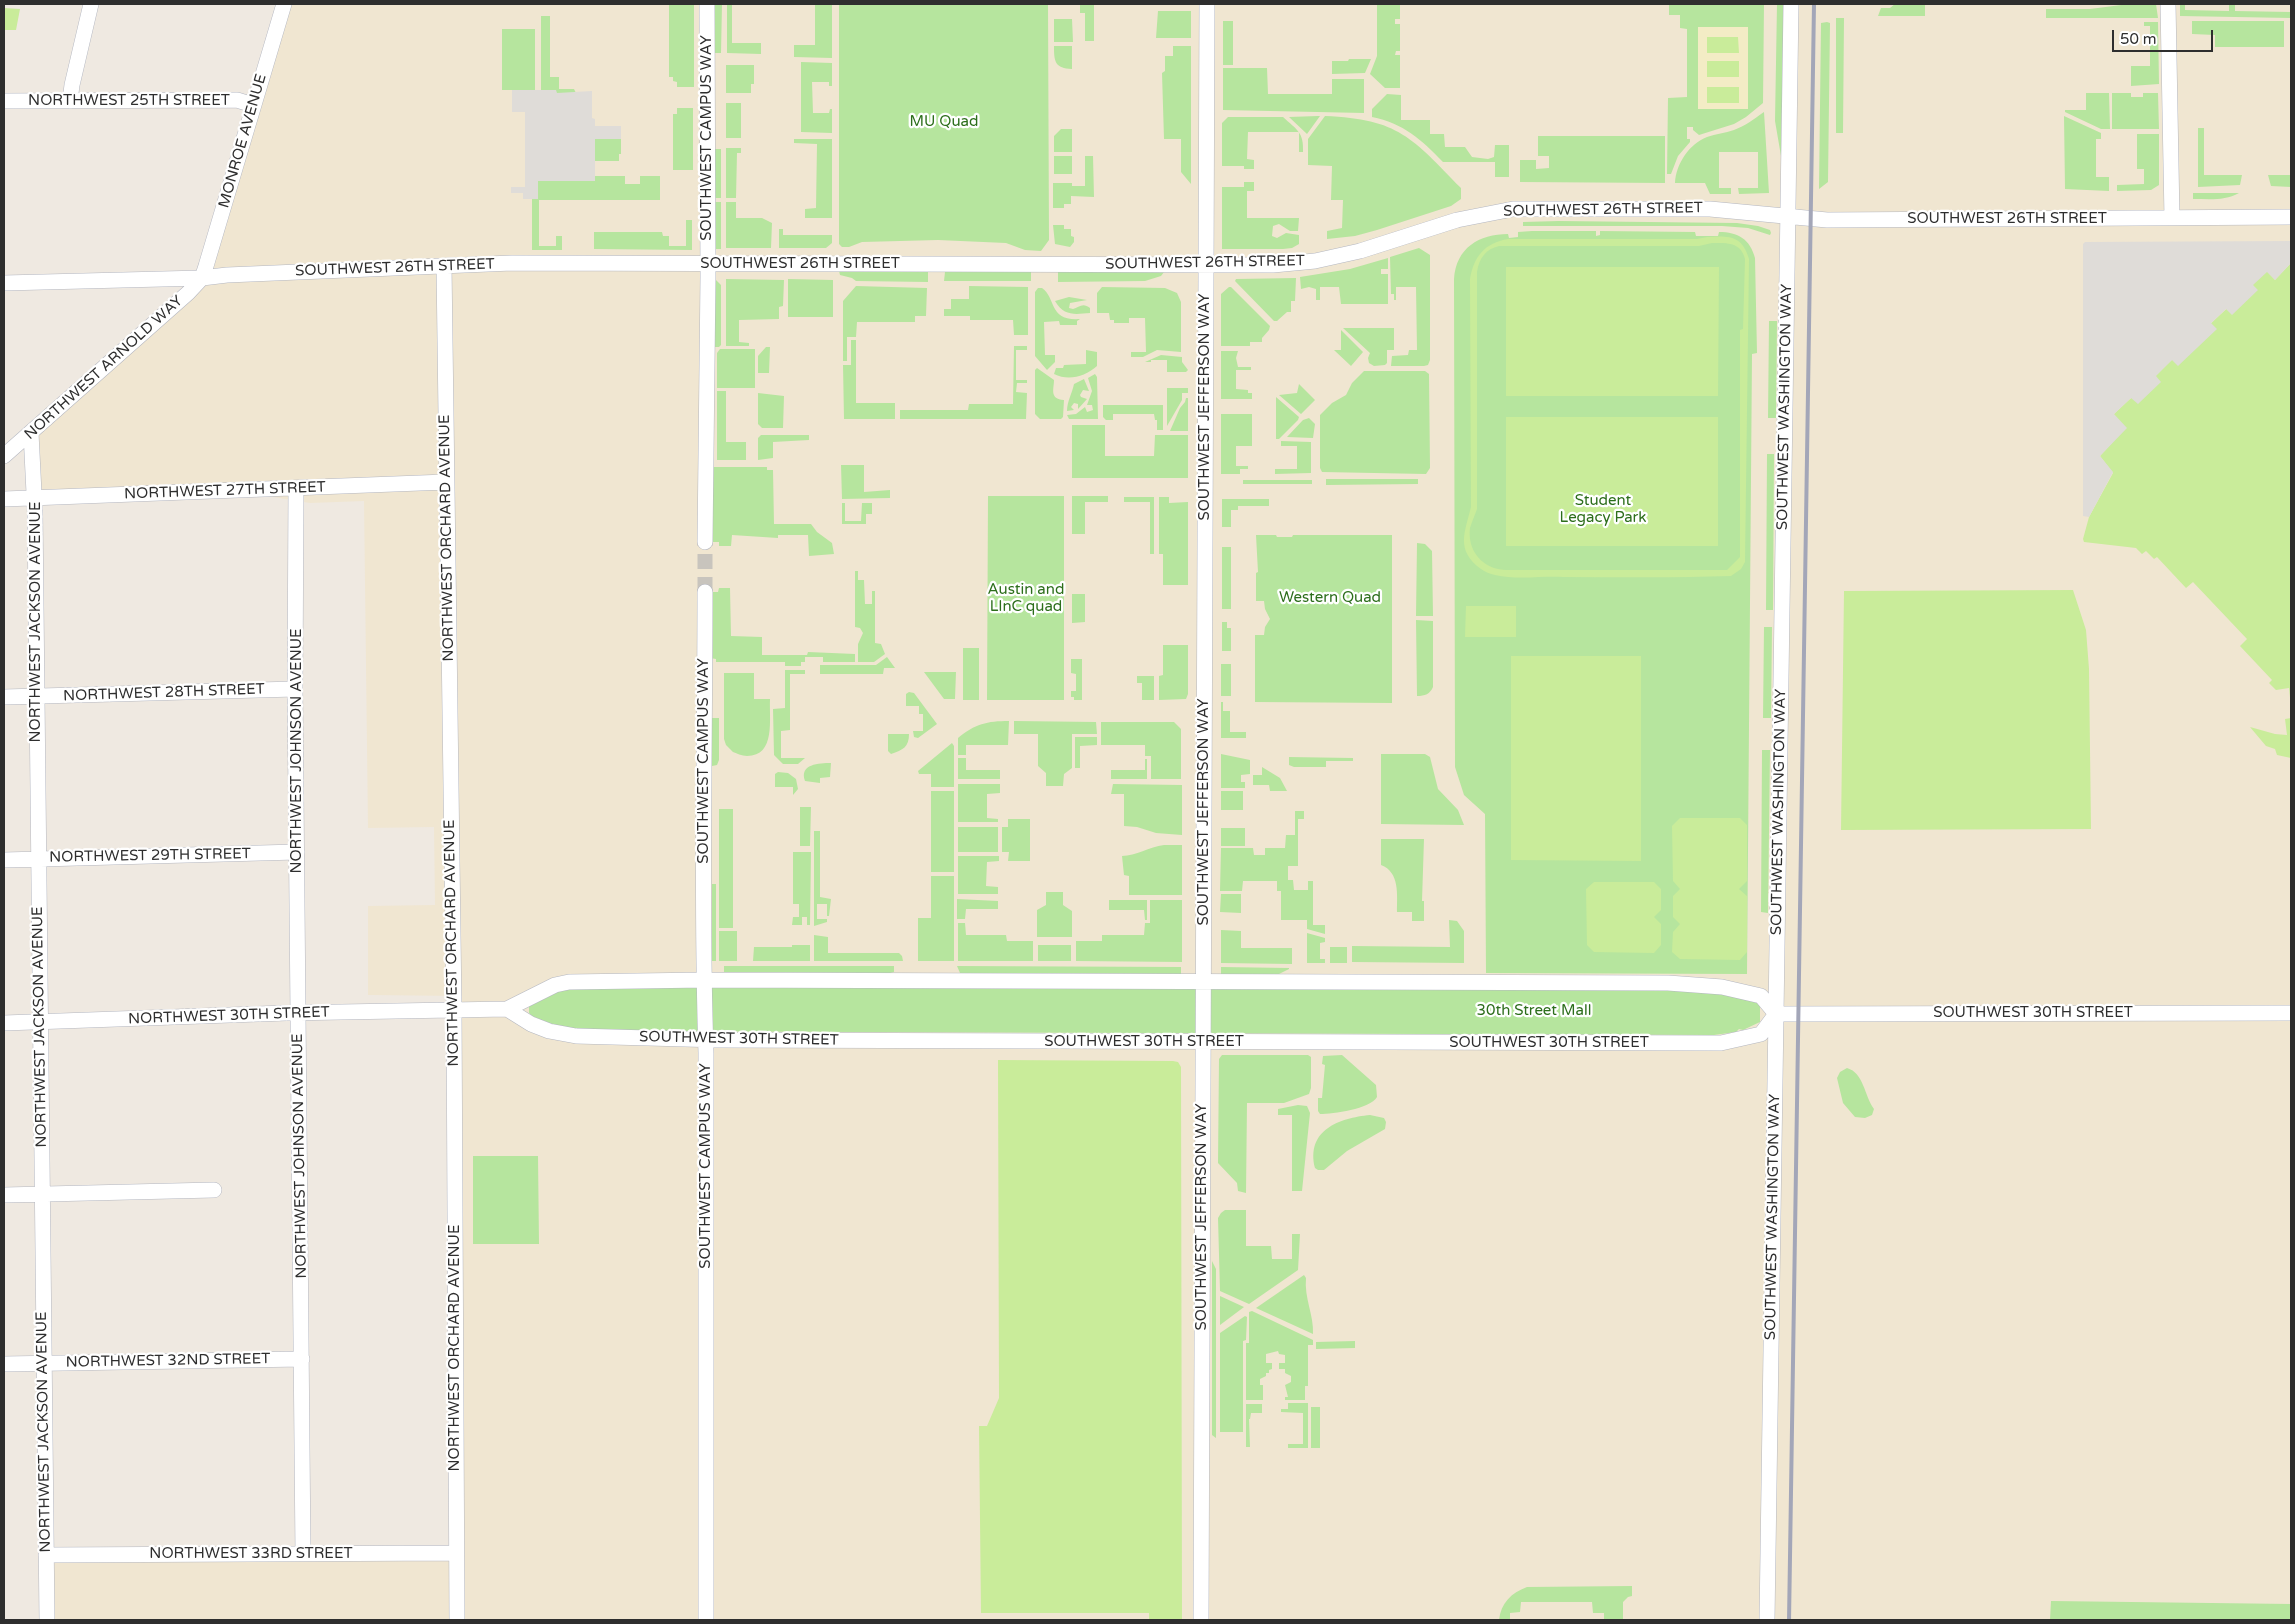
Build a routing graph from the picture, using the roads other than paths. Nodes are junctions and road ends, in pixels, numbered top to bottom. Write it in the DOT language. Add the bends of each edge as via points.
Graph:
graph roads {
  1 [pos="90,4"];
  2 [pos="284,4"];
  3 [pos="706,4"];
  4 [pos="1207,4"];
  5 [pos="1791,4"];
  6 [pos="2168,4"];
  7 [pos="70,101"];
  8 [pos="4,102"];
  9 [pos="253,105"];
  10 [pos="1788,216"];
  11 [pos="2291,217"];
  12 [pos="2172,218"];
  13 [pos="707,264"];
  14 [pos="444,266"];
  15 [pos="1206,266"];
  16 [pos="202,278"];
  17 [pos="4,284"];
  18 [pos="31,433"];
  19 [pos="4,456"];
  20 [pos="446,482"];
  21 [pos="296,488"];
  22 [pos="4,499"];
  23 [pos="35,499"];
  24 [pos="705,542"];
  25 [pos="705,592"];
  26 [pos="295,689"];
  27 [pos="36,696"];
  28 [pos="4,697"];
  29 [pos="297,852"];
  30 [pos="39,859"];
  31 [pos="4,860"];
  32 [pos="704,980"];
  33 [pos="1204,983"];
  34 [pos="454,1009"];
  35 [pos="507,1009"];
  36 [pos="298,1013"];
  37 [pos="2291,1013"];
  38 [pos="1776,1014"];
  39 [pos="40,1022"];
  40 [pos="4,1023"];
  41 [pos="706,1040"];
  42 [pos="1204,1042"];
  43 [pos="214,1190"];
  44 [pos="42,1194"];
  45 [pos="4,1195"];
  46 [pos="302,1359"];
  47 [pos="44,1363"];
  48 [pos="4,1364"];
  49 [pos="456,1552"];
  50 [pos="303,1553"];
  51 [pos="46,1555"];
  52 [pos="46,1620"];
  53 [pos="457,1620"];
  54 [pos="706,1620"];
  55 [pos="1201,1620"];
  56 [pos="1767,1620"];
  1 -- 7 [label="street"];
  2 -- 9 [label="street, MONROE AVENUE"];
  3 -- 13 [label="street, SOUTHWEST CAMPUS WAY"];
  4 -- 15 [label="street, SOUTHWEST JEFFERSON WAY"];
  5 -- 10 [label="street, SOUTHWEST WASHINGTON WAY"];
  6 -- 12 [label="street"];
  7 -- 8 [label="street, NORTHWEST 25TH STREET"];
  7 -- 9 [label="street, NORTHWEST 25TH STREET" via="237,100"];
  9 -- 16 [label="street, MONROE AVENUE"];
  10 -- 12 [label="street, SOUTHWEST 26TH STREET" via="1827,220"];
  10 -- 15 [label="street, SOUTHWEST 26TH STREET" via="1710,209 1514,208 1467,217 1335,257 1298,263"];
  10 -- 38 [label="street, SOUTHWEST WASHINGTON WAY"];
  11 -- 12 [label="street, SOUTHWEST 26TH STREET"];
  13 -- 14 [label="street, SOUTHWEST 26TH STREET"];
  13 -- 15 [label="street, SOUTHWEST 26TH STREET"];
  13 -- 24 [label="street, SOUTHWEST CAMPUS WAY"];
  14 -- 16 [label="street, SOUTHWEST 26TH STREET"];
  14 -- 20 [label="street, NORTHWEST ORCHARD AVENUE"];
  15 -- 33 [label="street, SOUTHWEST JEFFERSON WAY"];
  16 -- 17 [label="street, SOUTHWEST 26TH STREET"];
  16 -- 18 [label="street, NORTHWEST ARNOLD WAY"];
  18 -- 19 [label="street, NORTHWEST ARNOLD WAY"];
  18 -- 23 [label="street, NORTHWEST JACKSON AVENUE"];
  20 -- 21 [label="street, NORTHWEST 27TH STREET"];
  20 -- 34 [label="street, NORTHWEST ORCHARD AVENUE"];
  21 -- 23 [label="street, NORTHWEST 27TH STREET"];
  21 -- 26 [label="street, NORTHWEST JOHNSON AVENUE"];
  22 -- 23 [label="street, NORTHWEST 27TH STREET"];
  23 -- 27 [label="street, NORTHWEST JACKSON AVENUE"];
  25 -- 32 [label="street, SOUTHWEST CAMPUS WAY"];
  26 -- 27 [label="street, NORTHWEST 28TH STREET"];
  26 -- 29 [label="street, NORTHWEST JOHNSON AVENUE"];
  27 -- 28 [label="street, NORTHWEST 28TH STREET"];
  27 -- 30 [label="street, NORTHWEST JACKSON AVENUE"];
  29 -- 30 [label="street, NORTHWEST 29TH STREET"];
  29 -- 36 [label="street, NORTHWEST JOHNSON AVENUE"];
  30 -- 31 [label="street, NORTHWEST 29TH STREET"];
  30 -- 39 [label="street, NORTHWEST JACKSON AVENUE"];
  32 -- 33 [label="street"];
  32 -- 35 [label="street" via="569,982 554,985"];
  32 -- 41 [label="street, SOUTHWEST CAMPUS WAY"];
  33 -- 38 [label="street" via="1668,983 1722,987 1761,996"];
  33 -- 42 [label="street, SOUTHWEST JEFFERSON WAY"];
  34 -- 35 [label="street"];
  34 -- 36 [label="street, NORTHWEST 30TH STREET"];
  34 -- 49 [label="street, NORTHWEST ORCHARD AVENUE"];
  35 -- 41 [label="street, SOUTHWEST 30TH STREET" via="531,1024 576,1036"];
  36 -- 39 [label="street, NORTHWEST 30TH STREET"];
  36 -- 46 [label="street, NORTHWEST JOHNSON AVENUE"];
  37 -- 38 [label="street, SOUTHWEST 30TH STREET"];
  38 -- 42 [label="street, SOUTHWEST 30TH STREET" via="1761,1034 1721,1043"];
  38 -- 56 [label="street, SOUTHWEST WASHINGTON WAY"];
  39 -- 40 [label="street, NORTHWEST 30TH STREET"];
  39 -- 44 [label="street, NORTHWEST JACKSON AVENUE"];
  41 -- 42 [label="street, SOUTHWEST 30TH STREET"];
  41 -- 54 [label="street, SOUTHWEST CAMPUS WAY"];
  42 -- 55 [label="street, SOUTHWEST JEFFERSON WAY"];
  43 -- 44 [label="street"];
  44 -- 45 [label="street"];
  44 -- 47 [label="street, NORTHWEST JACKSON AVENUE"];
  46 -- 47 [label="street, NORTHWEST 32ND STREET"];
  46 -- 50 [label="street, NORTHWEST JOHNSON AVENUE"];
  47 -- 48 [label="street, NORTHWEST 32ND STREET"];
  47 -- 51 [label="street, NORTHWEST JACKSON AVENUE"];
  49 -- 50 [label="street, NORTHWEST 33RD STREET"];
  49 -- 53 [label="street, NORTHWEST ORCHARD AVENUE"];
  50 -- 51 [label="street, NORTHWEST 33RD STREET"];
  51 -- 52 [label="street, NORTHWEST JACKSON AVENUE"];
}
